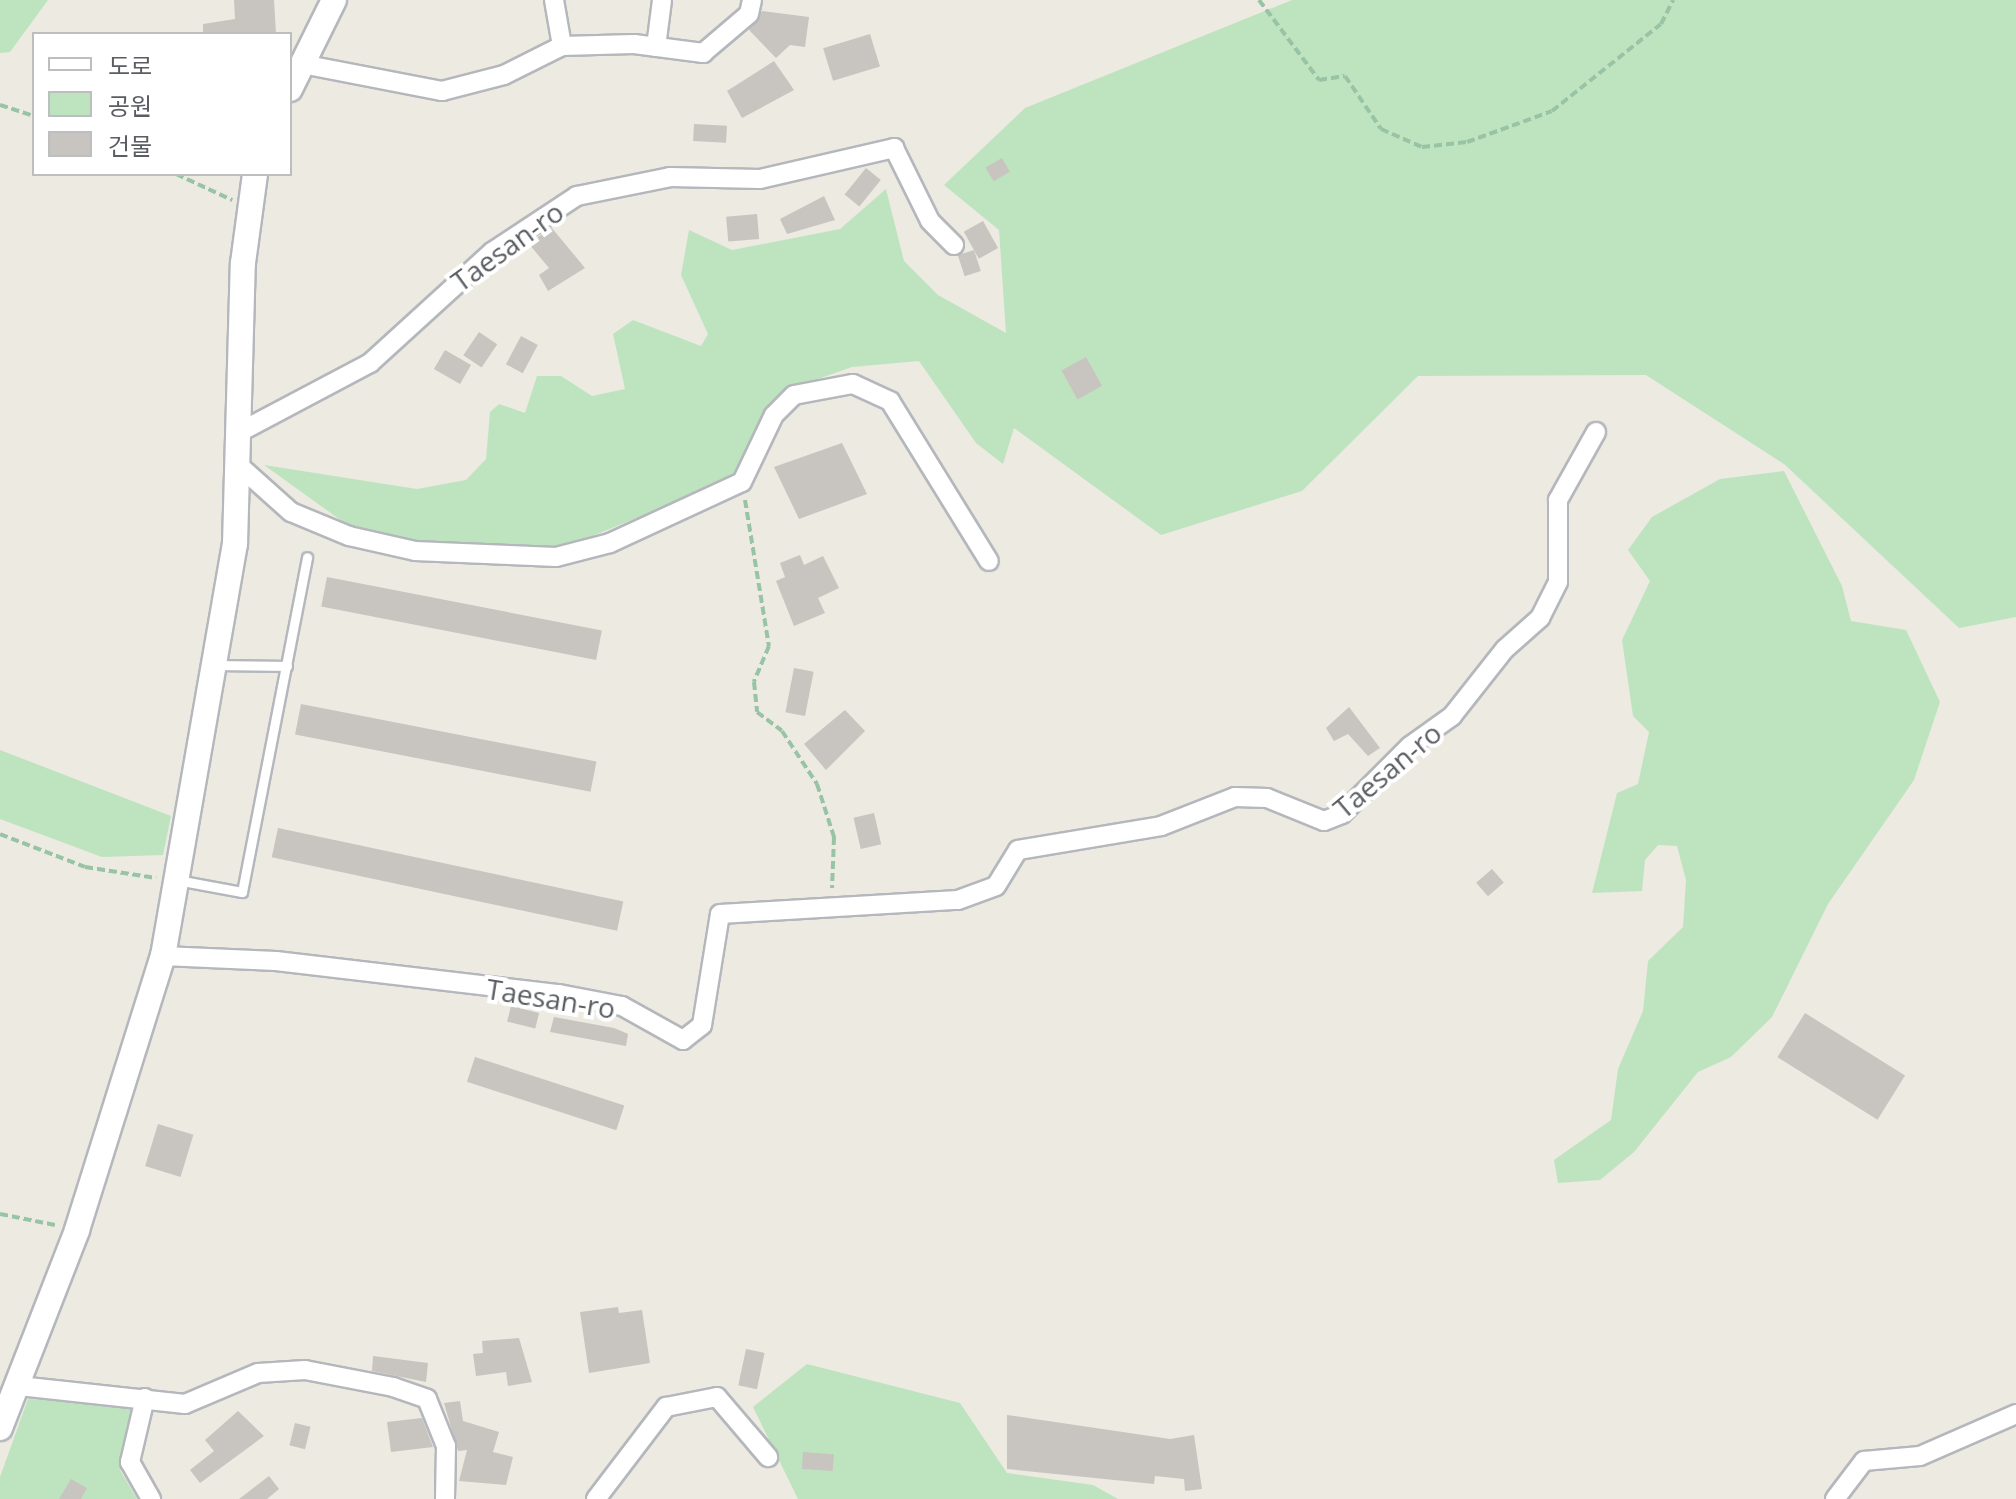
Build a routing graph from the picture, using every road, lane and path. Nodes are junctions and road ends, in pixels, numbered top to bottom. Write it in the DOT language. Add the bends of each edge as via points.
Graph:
graph roads {
  1 [pos="334,0"];
  2 [pos="554,0"];
  3 [pos="662,0"];
  4 [pos="752,0"];
  5 [pos="1259,0"];
  6 [pos="1673,0"];
  7 [pos="562,46"];
  8 [pos="656,47"];
  9 [pos="302,64"];
  10 [pos="292,85"];
  11 [pos="0,105"];
  12 [pos="32,115"];
  13 [pos="180,176"];
  14 [pos="255,176"];
  15 [pos="248,208"];
  16 [pos="954,245"];
  17 [pos="1596,432"];
  18 [pos="236,434"];
  19 [pos="235,462"];
  20 [pos="742,482"];
  21 [pos="307,557"];
  22 [pos="989,561"];
  23 [pos="218,665"];
  24 [pos="287,666"];
  25 [pos="0,834"];
  26 [pos="174,880"];
  27 [pos="832,908"];
  28 [pos="163,956"];
  29 [pos="0,1214"];
  30 [pos="77,1230"];
  31 [pos="19,1386"];
  32 [pos="145,1398"];
  33 [pos="2016,1414"];
  34 [pos="0,1428"];
  35 [pos="768,1457"];
  36 [pos="151,1499"];
  37 [pos="445,1499"];
  38 [pos="596,1499"];
  39 [pos="1835,1499"];
  1 -- 9 [label="street"];
  2 -- 7 [label="street"];
  3 -- 8 [label="street"];
  4 -- 8 [label="street" via="749,14 703,53"];
  5 -- 6 [label="path" via="1319,80 1345,76 1381,129 1422,147 1467,142 1552,111 1661,24"];
  7 -- 8 [label="street"];
  7 -- 9 [label="street" via="504,75 442,91"];
  9 -- 10 [label="street"];
  11 -- 12 [label="path"];
  13 -- 15 [label="path"];
  14 -- 15 [label="street"];
  15 -- 18 [label="street"];
  16 -- 18 [label="street, Taesan-ro" via="930,221 894,148 760,179 670,177 577,196 492,252 370,363"];
  17 -- 27 [label="street, Taesan-ro" via="1558,500 1558,582 1540,618 1505,649 1452,716 1410,746 1342,814 1324,821 1267,798 1235,797 1161,826 1018,850 996,886 958,900"];
  18 -- 19 [label="street"];
  19 -- 20 [label="street" via="291,512 349,536 508,560 610,543"];
  19 -- 23 [label="street" via="235,544"];
  20 -- 22 [label="street" via="774,415 794,395 853,384 890,401"];
  20 -- 27 [label="path" via="769,646 754,682 757,712 782,731 817,784 834,837"];
  21 -- 24 [label="lane"];
  23 -- 24 [label="lane"];
  23 -- 26 [label="street"];
  24 -- 26 [label="lane" via="242,892"];
  25 -- 26 [label="path" via="85,867"];
  26 -- 28 [label="street"];
  27 -- 28 [label="street, Taesan-ro" via="720,914 702,1025 683,1040 622,1006 559,994 276,961"];
  28 -- 30 [label="street"];
  29 -- 30 [label="path"];
  30 -- 31 [label="street"];
  31 -- 32 [label="street"];
  31 -- 34 [label="street"];
  32 -- 36 [label="street" via="130,1462"];
  32 -- 37 [label="street" via="185,1404 258,1373 305,1370 393,1387 427,1399 446,1446"];
  33 -- 39 [label="street" via="1920,1456 1864,1461"];
  35 -- 38 [label="street" via="717,1397 666,1407"];
}
